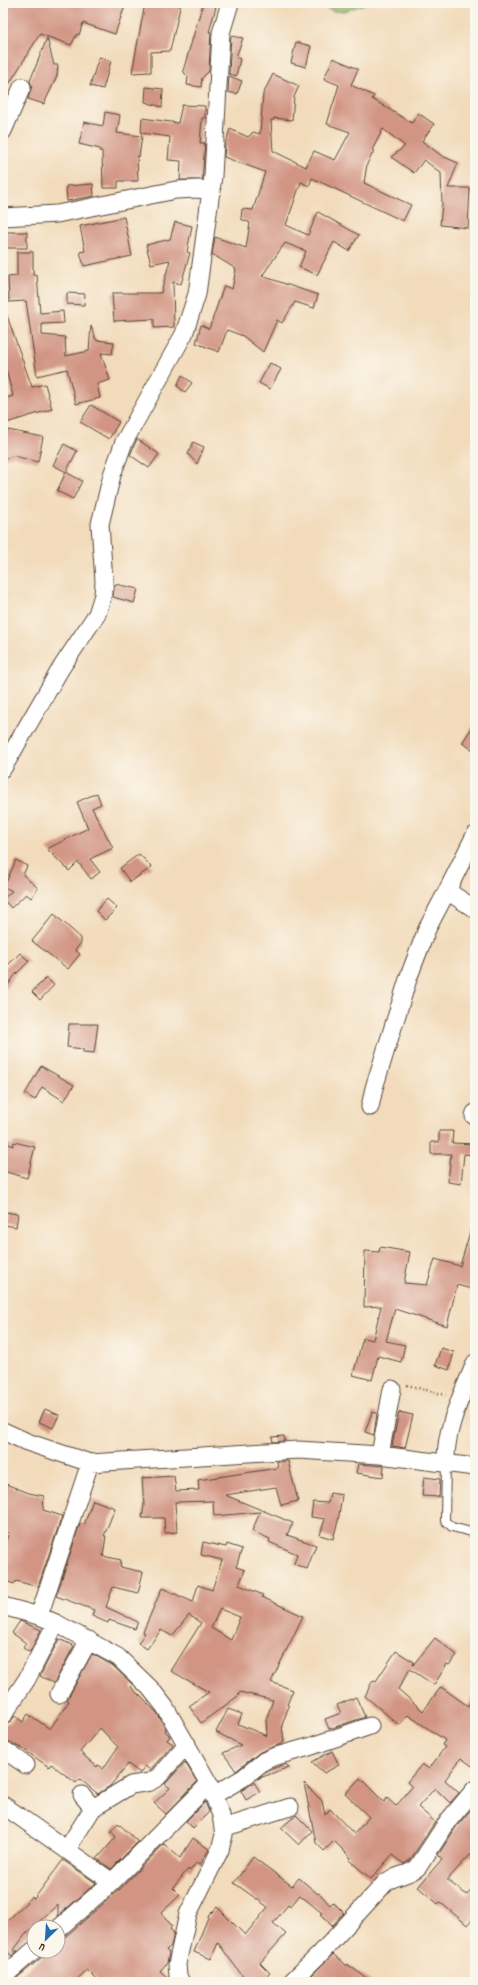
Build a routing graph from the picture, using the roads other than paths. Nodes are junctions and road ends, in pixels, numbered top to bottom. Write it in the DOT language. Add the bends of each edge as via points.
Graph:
graph roads {
  1 [pos="230,3"];
  2 [pos="22,87"];
  3 [pos="3,132"];
  4 [pos="212,191"];
  5 [pos="3,217"];
  6 [pos="3,768"];
  7 [pos="475,835"];
  8 [pos="447,891"];
  9 [pos="475,909"];
  10 [pos="370,1107"];
  11 [pos="475,1363"];
  12 [pos="392,1389"];
  13 [pos="468,1401"];
  14 [pos="3,1431"];
  15 [pos="380,1454"];
  16 [pos="90,1463"];
  17 [pos="446,1463"];
  18 [pos="475,1467"];
  19 [pos="475,1533"];
  20 [pos="3,1606"];
  21 [pos="42,1608"];
  22 [pos="56,1623"];
  23 [pos="89,1640"];
  24 [pos="59,1694"];
  25 [pos="4,1714"];
  26 [pos="370,1726"];
  27 [pos="187,1744"];
  28 [pos="3,1749"];
  29 [pos="26,1765"];
  30 [pos="475,1789"];
  31 [pos="218,1790"];
  32 [pos="3,1805"];
  33 [pos="290,1808"];
  34 [pos="223,1828"];
  35 [pos="67,1849"];
  36 [pos="112,1882"];
  37 [pos="66,1922"];
  38 [pos="26,1957"];
  39 [pos="3,1976"];
  40 [pos="181,1982"];
  41 [pos="291,1982"];
  1 -- 4 [label="street" via="221,33"];
  2 -- 3 [label="street"];
  4 -- 5 [label="street" via="176,190 57,214"];
  4 -- 6 [label="street" via="198,294 184,334 124,442 112,476 100,524 104,581 103,596 97,614 61,668"];
  7 -- 8 [label="street"];
  8 -- 9 [label="street"];
  8 -- 10 [label="street" via="427,930 409,976"];
  11 -- 13 [label="street"];
  12 -- 15 [label="street"];
  13 -- 17 [label="street" via="448,1432"];
  14 -- 16 [label="street" via="26,1442"];
  15 -- 16 [label="street" via="298,1450"];
  15 -- 17 [label="street"];
  16 -- 21 [label="street"];
  17 -- 18 [label="street"];
  17 -- 19 [label="lane" via="445,1521 452,1527"];
  20 -- 21 [label="street"];
  21 -- 22 [label="street"];
  22 -- 23 [label="street"];
  22 -- 25 [label="street" via="27,1679"];
  23 -- 24 [label="street"];
  23 -- 27 [label="street" via="118,1657 150,1688 165,1707"];
  26 -- 31 [label="street" via="273,1757"];
  27 -- 31 [label="street"];
  27 -- 35 [label="street" via="158,1778 131,1785 88,1802"];
  28 -- 29 [label="street"];
  30 -- 41 [label="street" via="448,1821 418,1867 394,1876 386,1882"];
  31 -- 34 [label="street"];
  31 -- 36 [label="street"];
  32 -- 35 [label="street"];
  33 -- 34 [label="street"];
  34 -- 40 [label="street" via="222,1845 188,1914 177,1964"];
  35 -- 36 [label="street"];
  36 -- 37 [label="street"];
  38 -- 39 [label="street"];
}
